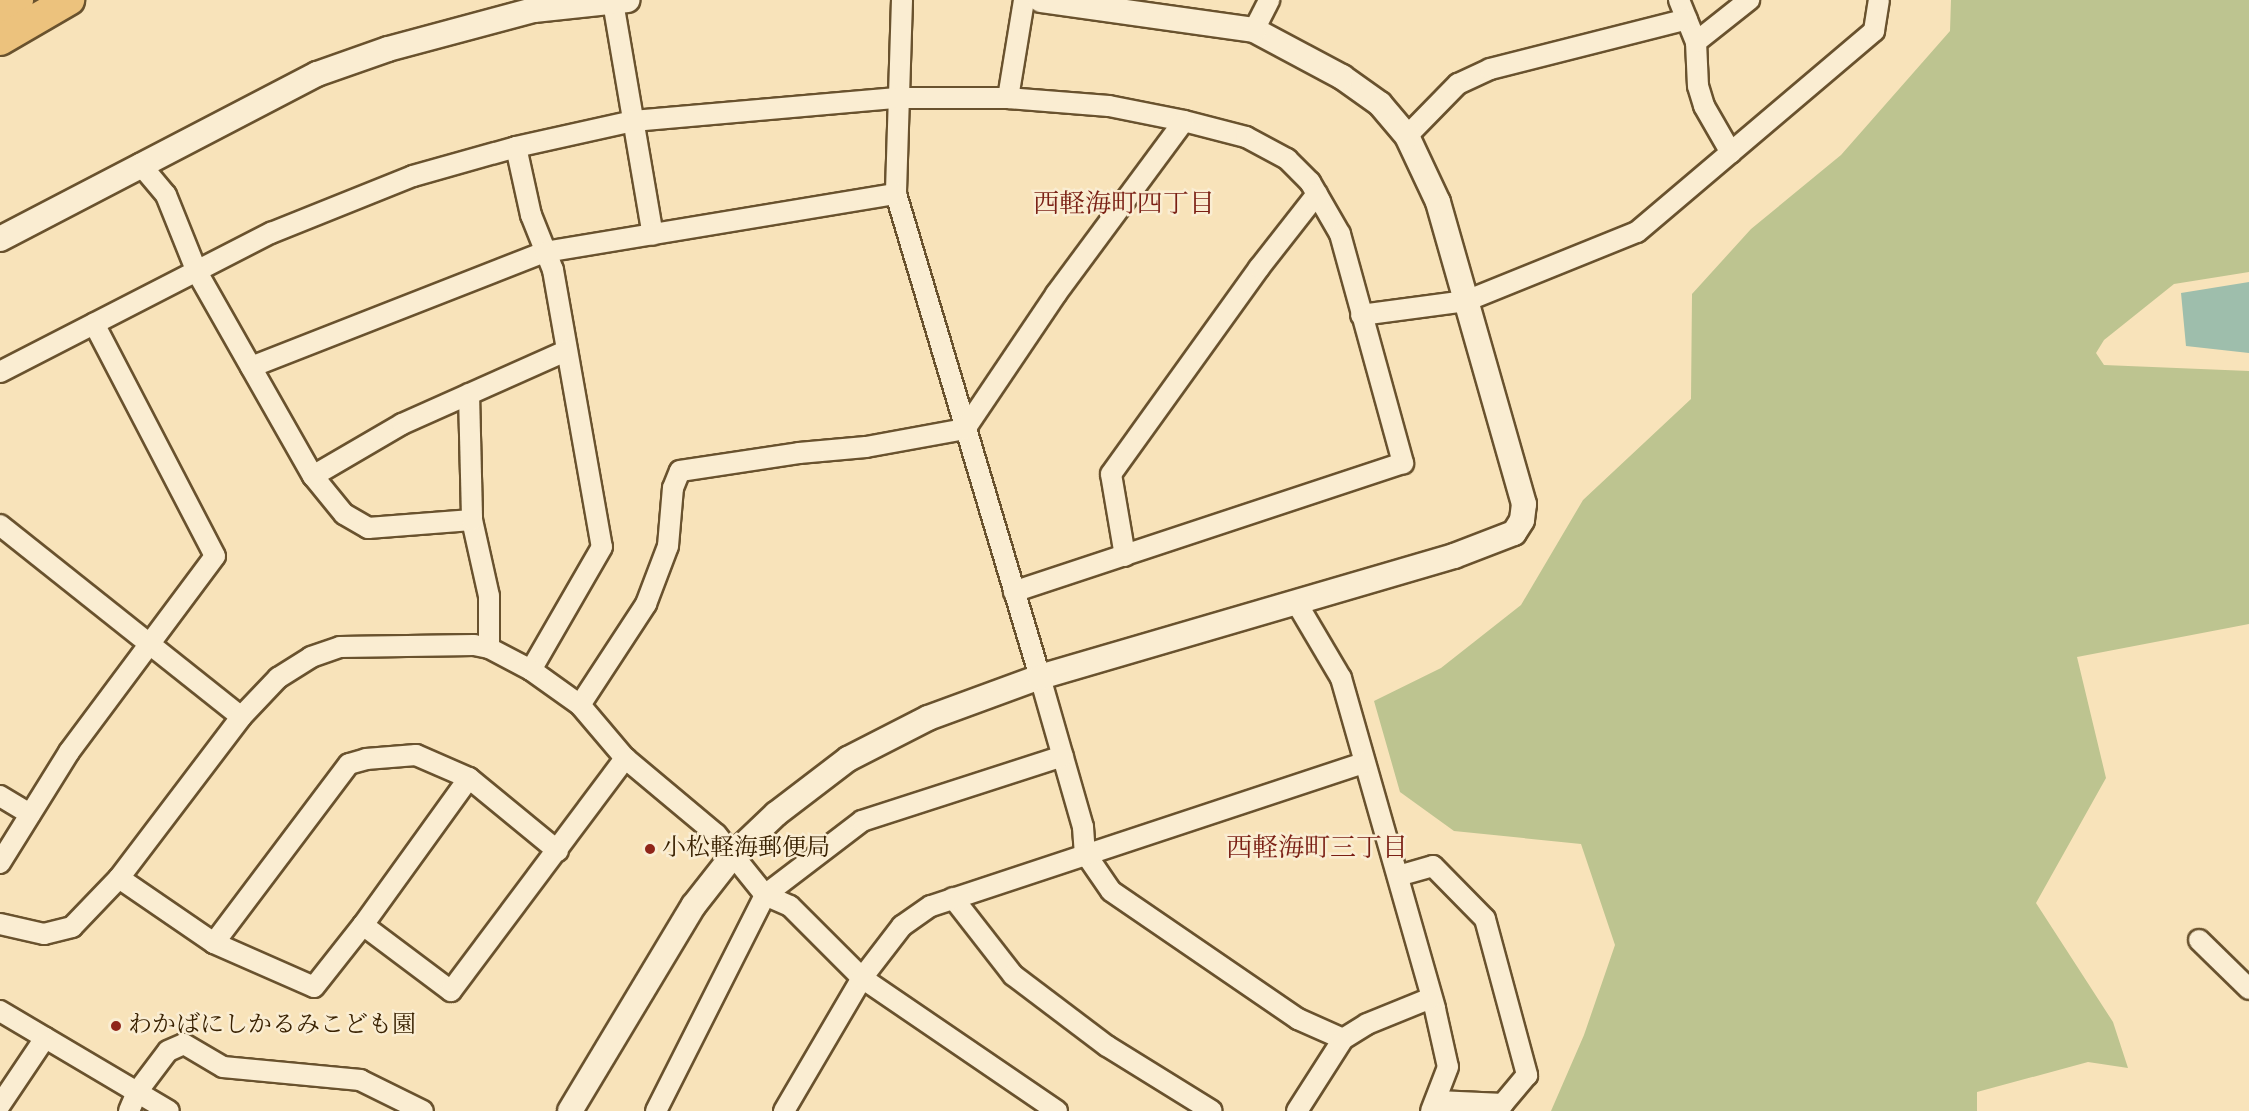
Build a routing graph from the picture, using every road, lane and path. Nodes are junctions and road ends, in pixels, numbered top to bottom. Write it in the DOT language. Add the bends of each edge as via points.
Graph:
graph roads {
  1 [pos="18,0"];
  2 [pos="69,0"];
  3 [pos="902,0"];
  4 [pos="1024,0"];
  5 [pos="1041,0"];
  6 [pos="1269,0"];
  7 [pos="1679,0"];
  8 [pos="1749,0"];
  9 [pos="1880,0"];
  10 [pos="620,1"];
  11 [pos="0,11"];
  12 [pos="1687,19"];
  13 [pos="1254,30"];
  14 [pos="0,40"];
  15 [pos="1696,42"];
  16 [pos="897,98"];
  17 [pos="1008,98"];
  18 [pos="633,121"];
  19 [pos="1184,121"];
  20 [pos="1407,136"];
  21 [pos="516,147"];
  22 [pos="1731,153"];
  23 [pos="140,164"];
  24 [pos="896,194"];
  25 [pos="1317,194"];
  26 [pos="653,235"];
  27 [pos="0,239"];
  28 [pos="545,252"];
  29 [pos="197,272"];
  30 [pos="1466,301"];
  31 [pos="1361,315"];
  32 [pos="94,324"];
  33 [pos="566,351"];
  34 [pos="251,367"];
  35 [pos="0,372"];
  36 [pos="470,394"];
  37 [pos="965,429"];
  38 [pos="313,476"];
  39 [pos="472,520"];
  40 [pos="0,525"];
  41 [pos="1125,556"];
  42 [pos="1014,592"];
  43 [pos="1296,603"];
  44 [pos="151,645"];
  45 [pos="489,648"];
  46 [pos="531,670"];
  47 [pos="1040,677"];
  48 [pos="580,705"];
  49 [pos="240,717"];
  50 [pos="1063,756"];
  51 [pos="625,758"];
  52 [pos="1363,763"];
  53 [pos="469,778"];
  54 [pos="0,796"];
  55 [pos="30,814"];
  56 [pos="558,851"];
  57 [pos="1085,853"];
  58 [pos="734,854"];
  59 [pos="0,863"];
  60 [pos="1398,876"];
  61 [pos="119,878"];
  62 [pos="765,895"];
  63 [pos="953,898"];
  64 [pos="0,924"];
  65 [pos="363,925"];
  66 [pos="2199,940"];
  67 [pos="214,943"];
  68 [pos="862,978"];
  69 [pos="2249,989"];
  70 [pos="1431,998"];
  71 [pos="0,1011"];
  72 [pos="45,1038"];
  73 [pos="1343,1039"];
  74 [pos="137,1092"];
  75 [pos="0,1104"];
  76 [pos="1434,1106"];
  77 [pos="1502,1108"];
  78 [pos="129,1111"];
  79 [pos="169,1111"];
  80 [pos="423,1111"];
  81 [pos="570,1111"];
  82 [pos="656,1111"];
  83 [pos="784,1111"];
  84 [pos="1057,1111"];
  85 [pos="1212,1111"];
  86 [pos="1297,1111"];
  1 -- 11 [label="main road"];
  2 -- 14 [label="main road"];
  3 -- 16 [label="street"];
  4 -- 17 [label="street"];
  5 -- 13 [label="street"];
  6 -- 13 [label="street"];
  7 -- 12 [label="street"];
  8 -- 15 [label="street"];
  9 -- 22 [label="street" via="1874,31"];
  10 -- 18 [label="street"];
  10 -- 23 [label="street" via="534,10 388,48 317,74"];
  12 -- 15 [label="street"];
  12 -- 20 [label="street" via="1490,69 1458,84"];
  13 -- 20 [label="street" via="1342,77 1380,104"];
  15 -- 22 [label="street" via="1698,86 1704,106"];
  16 -- 17 [label="street"];
  16 -- 18 [label="street"];
  16 -- 24 [label="street"];
  17 -- 19 [label="street" via="1109,106"];
  18 -- 21 [label="street"];
  18 -- 26 [label="street"];
  19 -- 25 [label="street" via="1246,137 1287,159"];
  19 -- 37 [label="street" via="1056,294"];
  20 -- 30 [label="street" via="1438,202"];
  21 -- 28 [label="street" via="531,215"];
  21 -- 29 [label="street" via="413,176 272,233"];
  22 -- 30 [label="street" via="1637,232"];
  23 -- 27 [label="street"];
  23 -- 29 [label="street" via="166,195"];
  24 -- 26 [label="street"];
  24 -- 37 [label="street"];
  25 -- 31 [label="street" via="1340,234"];
  25 -- 41 [label="street" via="1111,474"];
  26 -- 28 [label="street"];
  28 -- 33 [label="street" via="553,270"];
  28 -- 34 [label="street"];
  29 -- 32 [label="street"];
  29 -- 34 [label="street"];
  30 -- 31 [label="street"];
  30 -- 43 [label="street" via="1524,504 1522,520 1514,533 1454,556"];
  31 -- 41 [label="street" via="1403,463"];
  32 -- 35 [label="street"];
  32 -- 44 [label="street" via="215,556"];
  33 -- 36 [label="street"];
  33 -- 46 [label="street" via="602,547"];
  34 -- 38 [label="street"];
  36 -- 38 [label="street" via="402,424"];
  36 -- 39 [label="street"];
  37 -- 42 [label="street"];
  37 -- 48 [label="street" via="866,447 680,471 673,488 668,546 646,604"];
  38 -- 39 [label="street" via="344,514 368,528"];
  39 -- 45 [label="street" via="489,596"];
  40 -- 44 [label="street"];
  41 -- 42 [label="street"];
  42 -- 47 [label="street"];
  43 -- 47 [label="street"];
  43 -- 52 [label="street" via="1341,678"];
  44 -- 49 [label="street"];
  44 -- 55 [label="street" via="69,752"];
  45 -- 46 [label="street"];
  45 -- 49 [label="street" via="394,643 340,647 311,657 278,678"];
  46 -- 48 [label="street"];
  47 -- 50 [label="street"];
  47 -- 58 [label="street" via="928,718 848,759 776,814"];
  48 -- 51 [label="street"];
  49 -- 61 [label="street"];
  50 -- 57 [label="street" via="1083,827"];
  50 -- 62 [label="street" via="862,821"];
  51 -- 56 [label="street"];
  51 -- 58 [label="street" via="716,834"];
  52 -- 57 [label="street"];
  52 -- 60 [label="street"];
  53 -- 56 [label="street"];
  53 -- 65 [label="street"];
  53 -- 67 [label="street" via="416,755 349,764"];
  54 -- 55 [label="street"];
  55 -- 59 [label="street"];
  56 -- 65 [label="street" via="451,991"];
  57 -- 63 [label="street"];
  57 -- 73 [label="street" via="1111,891 1298,1019"];
  58 -- 62 [label="street"];
  58 -- 81 [label="street" via="694,905"];
  60 -- 70 [label="street"];
  60 -- 77 [label="street" via="1433,866 1485,919 1527,1075"];
  61 -- 64 [label="street" via="72,927 44,934"];
  61 -- 67 [label="street"];
  62 -- 68 [label="street" via="790,906"];
  62 -- 82 [label="street"];
  63 -- 68 [label="street" via="931,906 902,926"];
  63 -- 85 [label="street" via="1013,975 1107,1046"];
  65 -- 67 [label="street" via="314,987"];
  66 -- 69 [label="street"];
  68 -- 83 [label="street"];
  68 -- 84 [label="street"];
  70 -- 73 [label="street" via="1367,1024"];
  70 -- 76 [label="street" via="1448,1067"];
  71 -- 72 [label="street"];
  72 -- 74 [label="street"];
  72 -- 75 [label="street"];
  73 -- 86 [label="street"];
  74 -- 78 [label="street"];
  74 -- 79 [label="street"];
  74 -- 80 [label="street" via="168,1050 184,1044 223,1066 360,1080"];
  76 -- 77 [label="street"];
}
